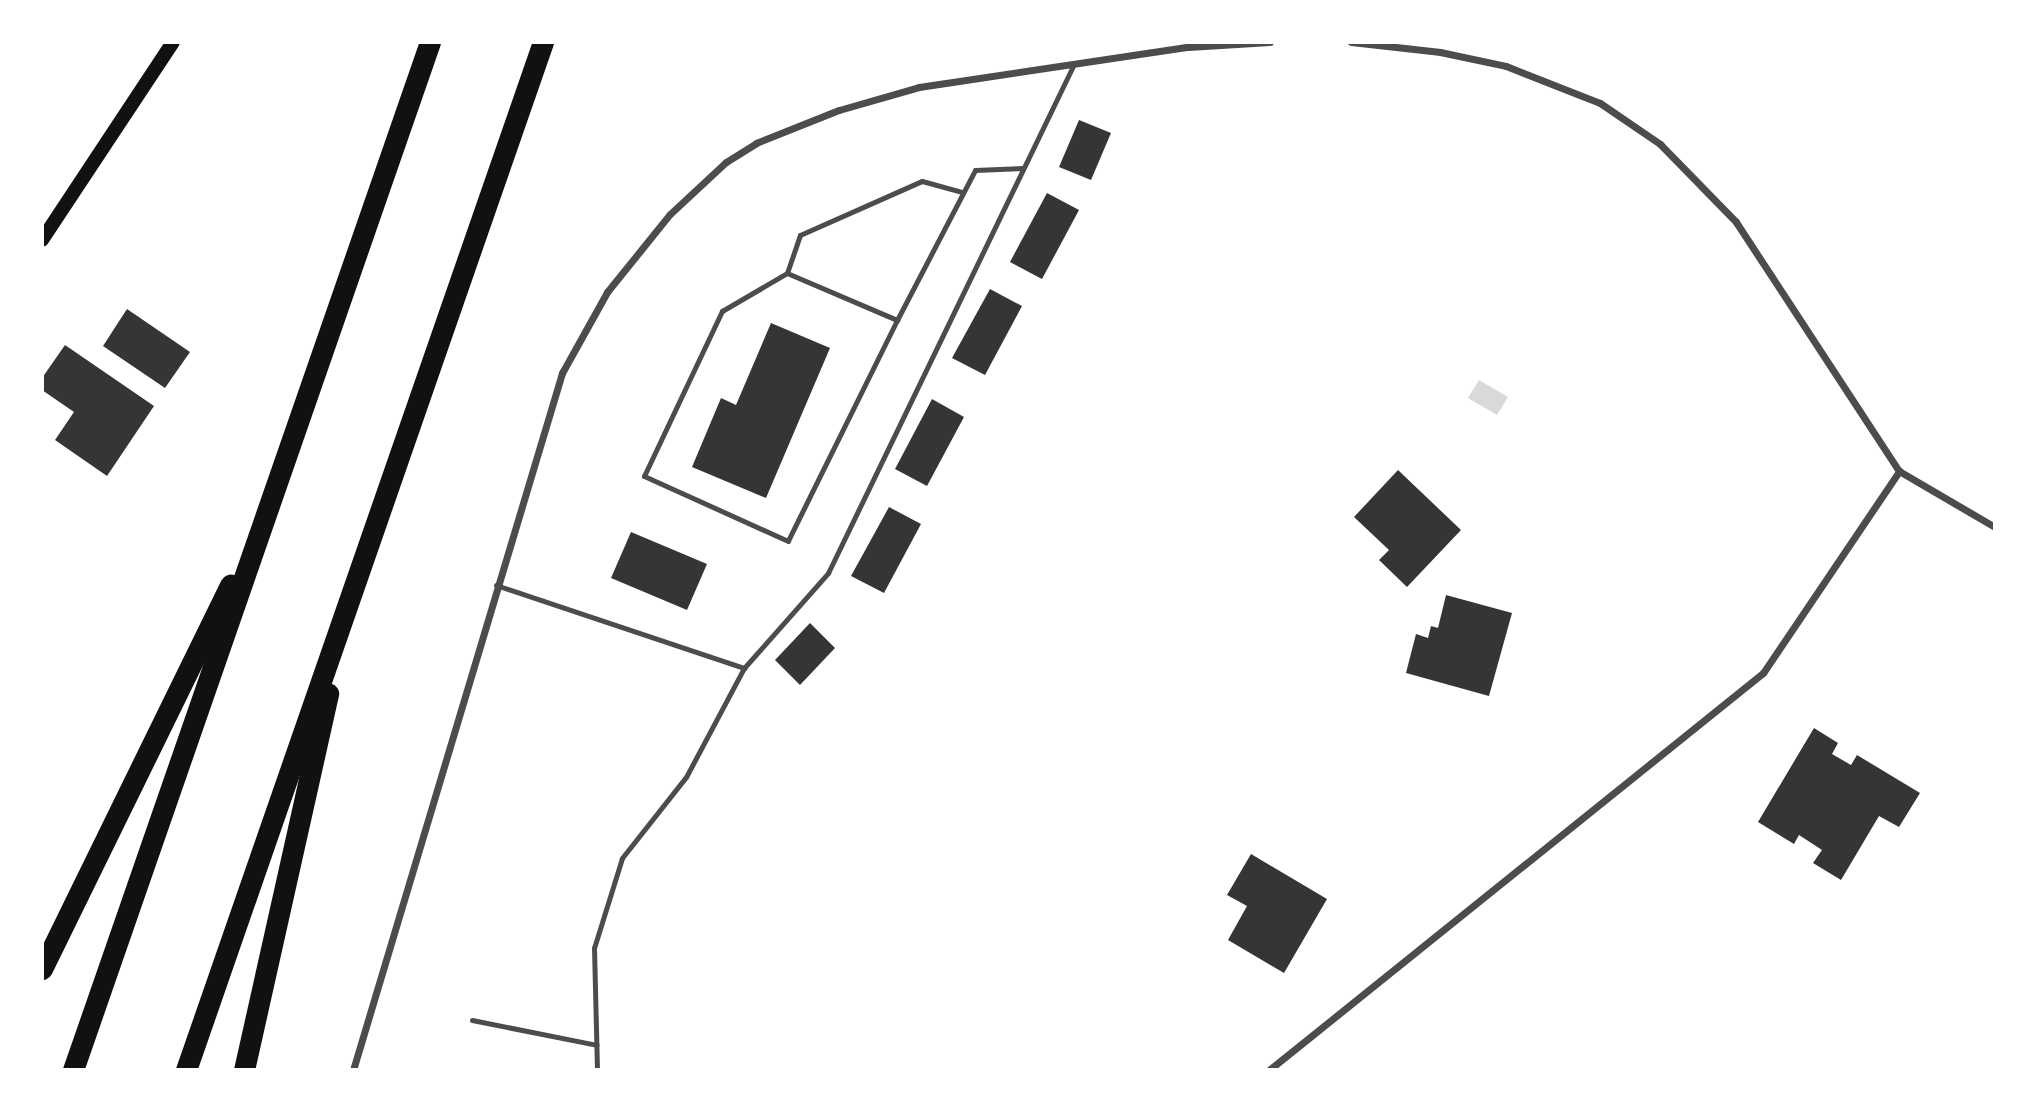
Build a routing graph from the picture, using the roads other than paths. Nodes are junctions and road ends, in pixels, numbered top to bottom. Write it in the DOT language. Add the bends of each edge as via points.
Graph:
graph roads {
  1 [pos="173,42"];
  2 [pos="430,42"];
  3 [pos="542,42"];
  4 [pos="1270,42"];
  5 [pos="1351,42"];
  6 [pos="1074,64"];
  7 [pos="1024,168"];
  8 [pos="962,192"];
  9 [pos="42,240"];
  10 [pos="787,273"];
  11 [pos="897,320"];
  12 [pos="1899,471"];
  13 [pos="271,501"];
  14 [pos="1995,527"];
  15 [pos="496,585"];
  16 [pos="350,596"];
  17 [pos="744,668"];
  18 [pos="42,969"];
  19 [pos="472,1020"];
  20 [pos="597,1045"];
  21 [pos="73,1070"];
  22 [pos="186,1070"];
  23 [pos="244,1070"];
  24 [pos="353,1070"];
  25 [pos="597,1070"];
  26 [pos="1269,1070"];
  1 -- 9 [label="main road"];
  2 -- 13 [label="highway"];
  3 -- 16 [label="highway"];
  4 -- 6 [label="street" via="1188,47"];
  5 -- 12 [label="street" via="1440,52 1506,66 1600,103 1660,144 1736,222"];
  6 -- 7 [label="lane"];
  6 -- 15 [label="street" via="919,87 797,125 726,162 652,235 607,292 583,332 562,373"];
  7 -- 8 [label="lane" via="975,170"];
  7 -- 17 [label="lane" via="828,573"];
  8 -- 10 [label="lane" via="922,181 800,235"];
  8 -- 11 [label="lane"];
  10 -- 11 [label="lane"];
  10 -- 11 [label="lane" via="722,311 644,476 788,541"];
  12 -- 14 [label="street"];
  12 -- 26 [label="street" via="1763,673"];
  13 -- 18 [label="highway"];
  13 -- 21 [label="highway"];
  15 -- 17 [label="lane"];
  15 -- 24 [label="street"];
  16 -- 22 [label="highway"];
  16 -- 23 [label="highway"];
  17 -- 20 [label="lane" via="686,777 622,858 594,947"];
  19 -- 20 [label="lane"];
  20 -- 25 [label="lane"];
}
